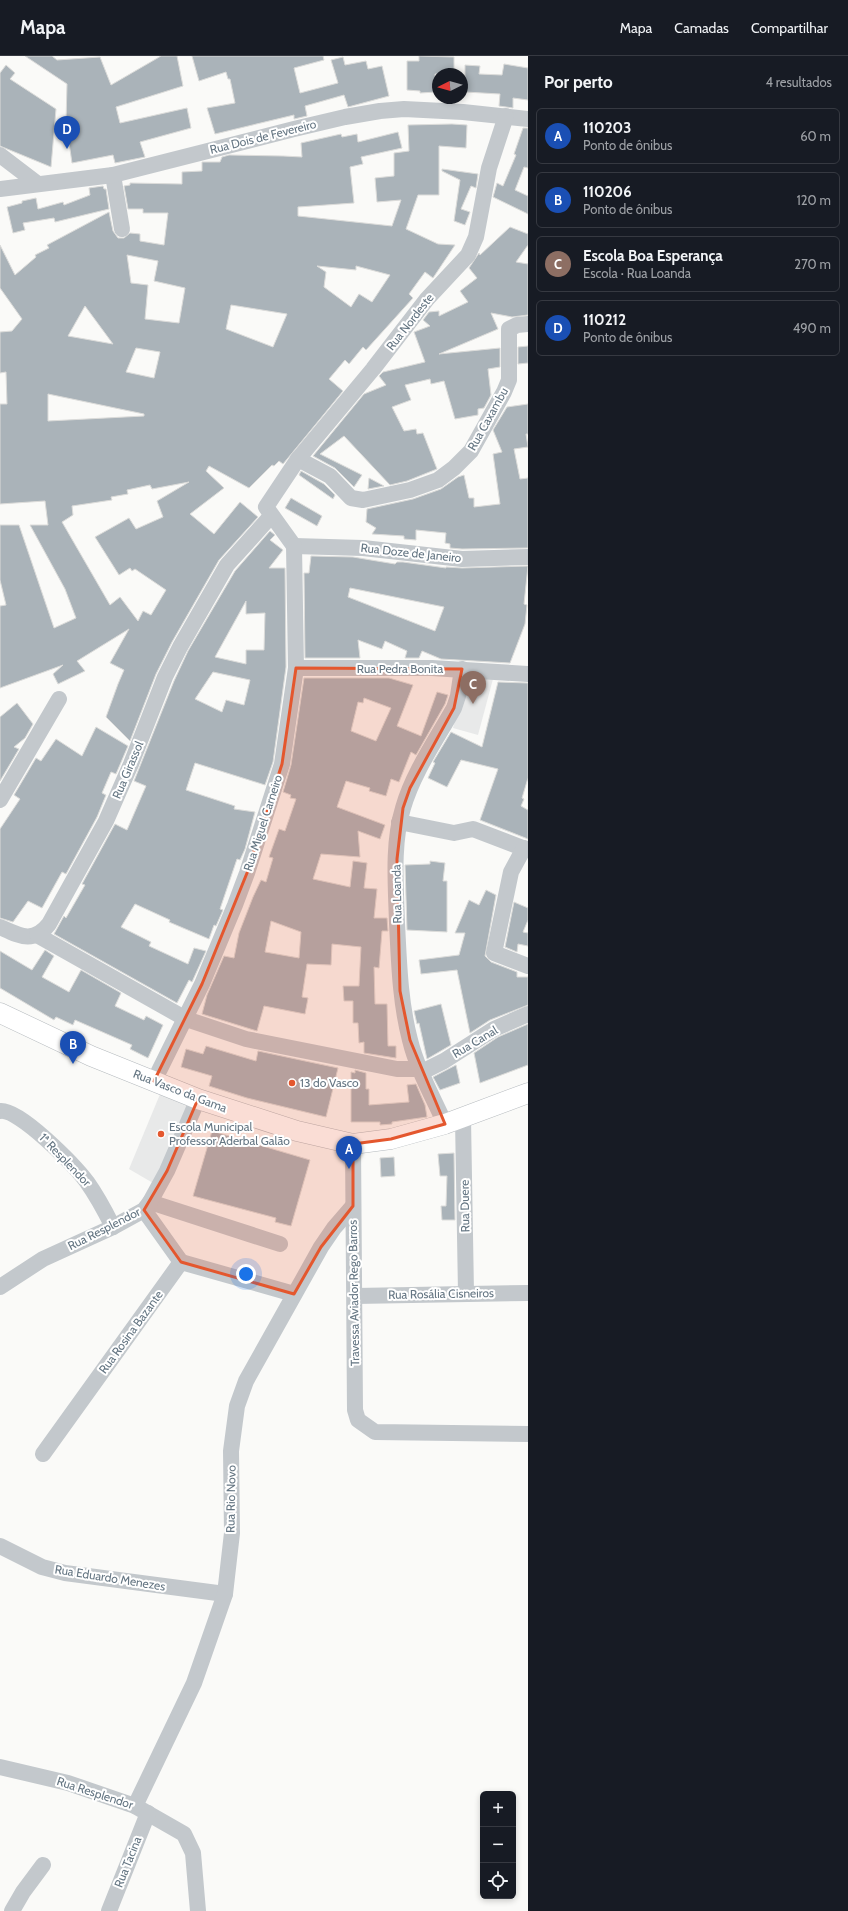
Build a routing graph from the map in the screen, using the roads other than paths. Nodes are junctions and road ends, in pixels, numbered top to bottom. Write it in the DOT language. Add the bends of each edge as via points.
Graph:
graph roads {
  1 [pos="506,116"];
  2 [pos="528,119"];
  3 [pos="0,155"];
  4 [pos="113,174"];
  5 [pos="38,184"];
  6 [pos="0,189"];
  7 [pos="122,230"];
  8 [pos="528,324"];
  9 [pos="298,459"];
  10 [pos="268,511"];
  11 [pos="294,546"];
  12 [pos="528,557"];
  13 [pos="296,668"];
  14 [pos="462,670"];
  15 [pos="528,674"];
  16 [pos="59,699"];
  17 [pos="0,800"];
  18 [pos="399,822"];
  19 [pos="526,849"];
  20 [pos="0,927"];
  21 [pos="37,935"];
  22 [pos="528,966"];
  23 [pos="0,1013"];
  24 [pos="528,1014"];
  25 [pos="186,1018"];
  26 [pos="421,1071"];
  27 [pos="154,1081"];
  28 [pos="528,1093"];
  29 [pos="198,1099"];
  30 [pos="0,1111"];
  31 [pos="454,1121"];
  32 [pos="353,1144"];
  33 [pos="147,1206"];
  34 [pos="353,1206"];
  35 [pos="113,1227"];
  36 [pos="280,1244"];
  37 [pos="181,1262"];
  38 [pos="0,1287"];
  39 [pos="466,1293"];
  40 [pos="528,1293"];
  41 [pos="294,1294"];
  42 [pos="355,1296"];
  43 [pos="528,1434"];
  44 [pos="43,1454"];
  45 [pos="0,1546"];
  46 [pos="225,1594"];
  47 [pos="0,1767"];
  48 [pos="141,1810"];
  49 [pos="43,1865"];
  50 [pos="12,1911"];
  51 [pos="109,1911"];
  52 [pos="198,1911"];
  1 -- 2 [label="street, Rua Dois de Fevereiro"];
  1 -- 4 [label="street, Rua Dois de Fevereiro" via="404,108 294,129"];
  1 -- 9 [label="street, Rua Nordeste" via="489,168 476,237 468,255 427,299"];
  3 -- 5 [label="street"];
  4 -- 5 [label="street, Rua Dois de Fevereiro"];
  4 -- 7 [label="street"];
  5 -- 6 [label="street, Rua Dois de Fevereiro"];
  8 -- 9 [label="street, Rua Caxambu" via="509,329 509,380 472,451 438,480 410,490 363,500 351,498 330,476"];
  9 -- 10 [label="street, Rua Nordeste"];
  10 -- 11 [label="street"];
  10 -- 21 [label="street, Rua Girassol" via="227,565 180,647 106,821 49,924"];
  11 -- 12 [label="street, Rua Doze de Janeiro" via="363,548 462,559"];
  11 -- 13 [label="street, Rua Miguel Carneiro"];
  13 -- 14 [label="street, Rua Pedra Bonita"];
  13 -- 25 [label="street, Rua Miguel Carneiro" via="276,788 242,886"];
  14 -- 15 [label="street, Rua Pedra Bonita"];
  14 -- 18 [label="street, Rua Loanda" via="454,708 410,788"];
  16 -- 17 [label="street"];
  18 -- 19 [label="street" via="454,833 473,829"];
  18 -- 26 [label="street, Rua Loanda" via="396,906 400,991 410,1040"];
  19 -- 22 [label="street" via="511,872 494,953"];
  20 -- 21 [label="street" via="22,936"];
  21 -- 25 [label="street"];
  23 -- 27 [label="main road, Rua Vasco da Gama" via="91,1056"];
  24 -- 26 [label="street, Rua Canal" via="494,1029 444,1061"];
  25 -- 26 [label="street" via="246,1039 397,1070"];
  25 -- 27 [label="street, Rua Miguel Carneiro"];
  26 -- 31 [label="street, Rua Loanda"];
  27 -- 29 [label="main road, Rua Vasco da Gama"];
  28 -- 31 [label="main road, Rua Vasco da Gama"];
  29 -- 32 [label="main road, Rua Vasco da Gama" via="297,1131"];
  29 -- 33 [label="street, Rua Resplendor" via="167,1171"];
  30 -- 35 [label="street, 1ª Resplendor" via="8,1112 46,1138 86,1180"];
  31 -- 32 [label="main road, Rua Vasco da Gama" via="391,1139"];
  31 -- 39 [label="street, Rua Duere"];
  32 -- 34 [label="street, Travessa Aviador Rego Barros"];
  33 -- 35 [label="street, Rua Resplendor"];
  33 -- 36 [label="street"];
  33 -- 37 [label="street"];
  34 -- 41 [label="street, Rua Rio Novo" via="321,1247"];
  34 -- 42 [label="street, Travessa Aviador Rego Barros"];
  35 -- 38 [label="street, Rua Resplendor" via="43,1260"];
  37 -- 41 [label="street"];
  37 -- 44 [label="street, Rua Rosina Bazante"];
  39 -- 40 [label="street, Rua Rosália Cisneiros"];
  39 -- 42 [label="street, Rua Rosália Cisneiros"];
  41 -- 46 [label="street, Rua Rio Novo" via="246,1380 237,1406 231,1451 232,1533"];
  42 -- 43 [label="street, Travessa Aviador Rego Barros" via="358,1420 375,1432"];
  45 -- 46 [label="street, Rua Eduardo Menezes" via="42,1567 64,1573"];
  46 -- 48 [label="street, Rua Rio Novo" via="194,1683"];
  47 -- 48 [label="street, Rua Resplendor" via="68,1783"];
  48 -- 51 [label="street, Rua Tacina"];
  48 -- 52 [label="street, Rua Resplendor" via="184,1834 193,1853"];
  49 -- 50 [label="street"];
}
